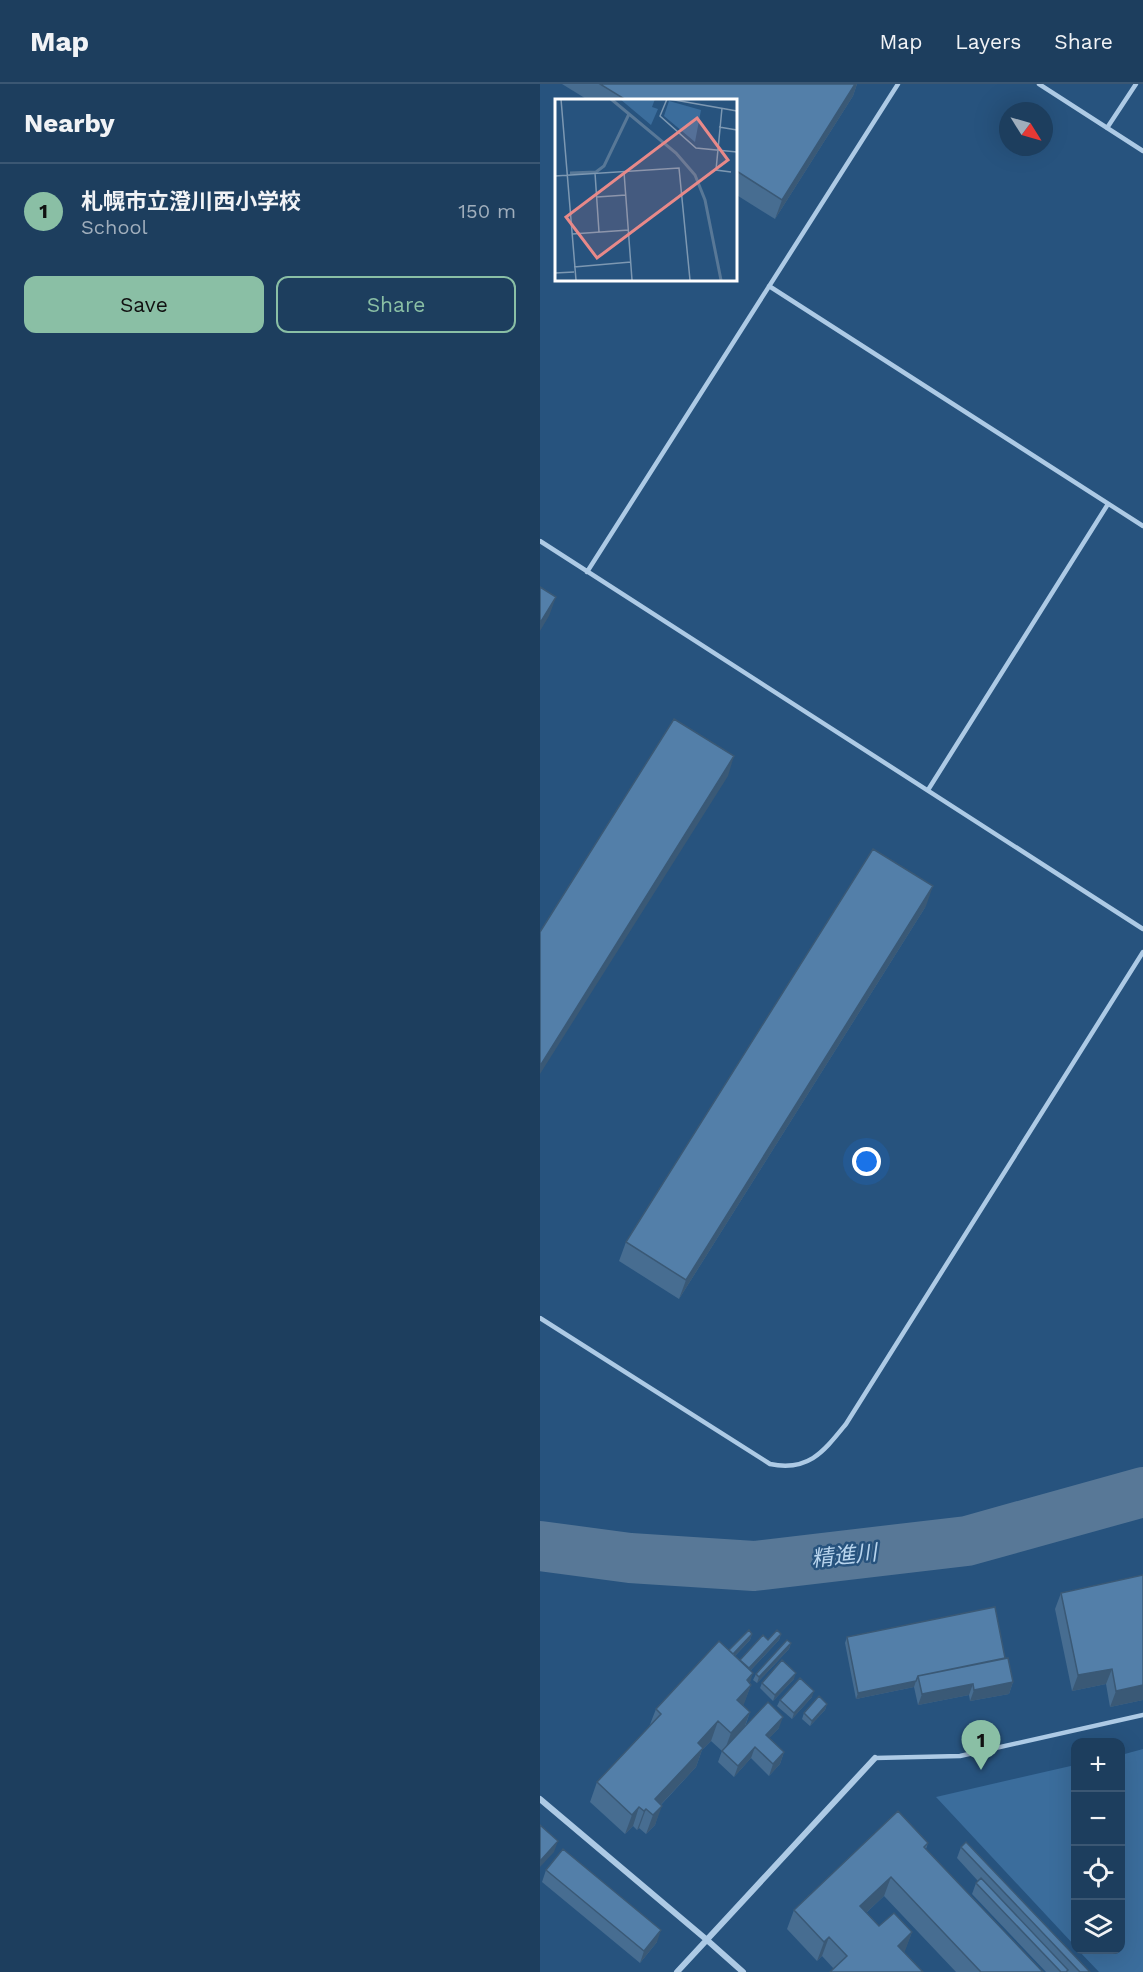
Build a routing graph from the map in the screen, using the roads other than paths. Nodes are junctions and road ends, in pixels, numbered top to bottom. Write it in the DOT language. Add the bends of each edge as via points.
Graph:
graph roads {
  1 [pos="898,84"];
  2 [pos="1039,84"];
  3 [pos="1136,84"];
  4 [pos="1107,128"];
  5 [pos="1143,151"];
  6 [pos="769,286"];
  7 [pos="1108,504"];
  8 [pos="1143,526"];
  9 [pos="540,541"];
  10 [pos="587,572"];
  11 [pos="928,790"];
  12 [pos="1143,929"];
  13 [pos="1143,952"];
  14 [pos="540,1318"];
  15 [pos="1143,1715"];
  16 [pos="875,1758"];
  17 [pos="540,1799"];
  18 [pos="707,1940"];
  19 [pos="677,1972"];
  20 [pos="743,1972"];
  1 -- 6 [label="lane"];
  2 -- 4 [label="lane"];
  3 -- 4 [label="lane"];
  4 -- 5 [label="lane"];
  6 -- 7 [label="lane"];
  6 -- 10 [label="lane"];
  7 -- 8 [label="lane"];
  7 -- 11 [label="lane"];
  9 -- 10 [label="lane"];
  10 -- 11 [label="lane"];
  11 -- 12 [label="lane"];
  13 -- 14 [label="lane" via="846,1424 822,1452 803,1464 770,1464"];
  15 -- 16 [label="lane" via="960,1756"];
  16 -- 18 [label="street"];
  17 -- 18 [label="street"];
  18 -- 19 [label="street"];
  18 -- 20 [label="street"];
}
